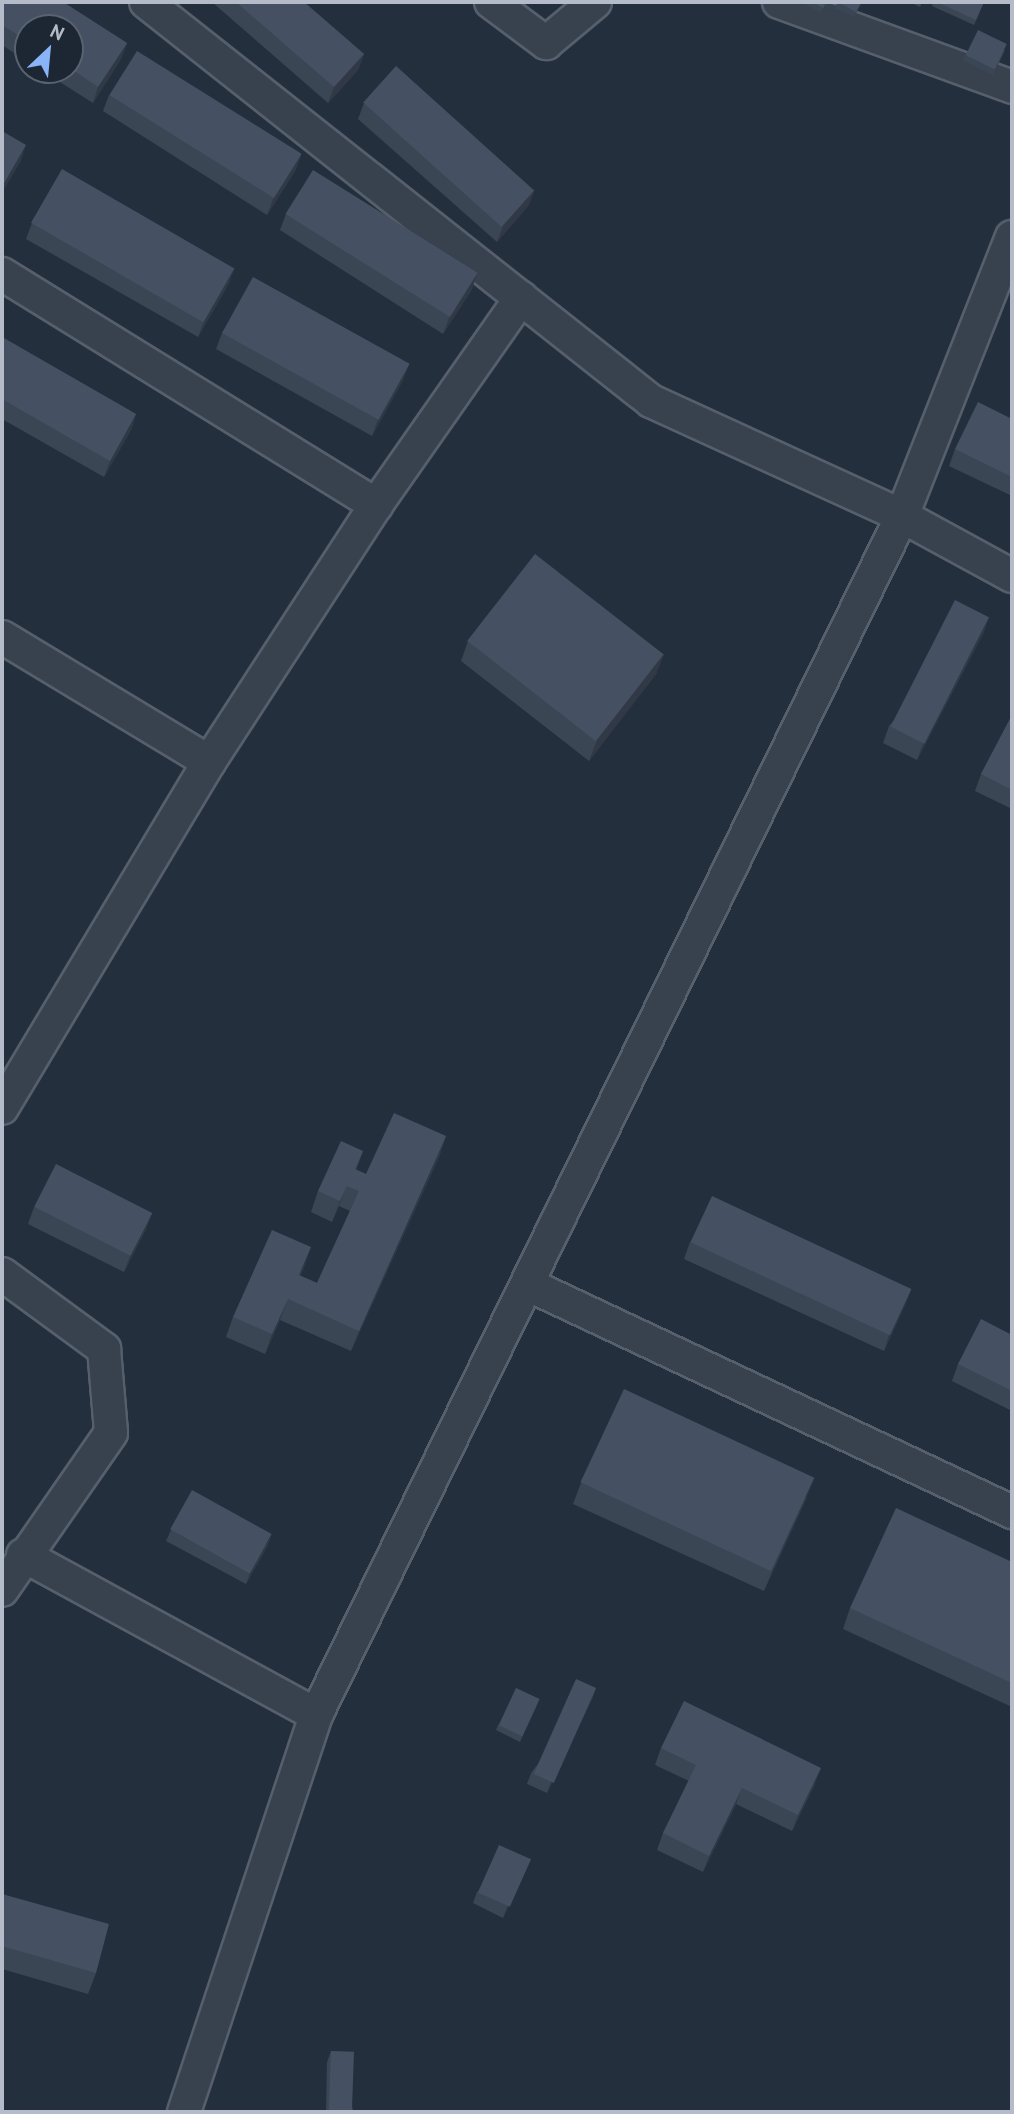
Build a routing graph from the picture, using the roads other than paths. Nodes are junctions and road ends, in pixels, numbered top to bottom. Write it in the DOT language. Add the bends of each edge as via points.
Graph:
graph roads {
  1 [pos="146,2"];
  2 [pos="491,2"];
  3 [pos="595,2"];
  4 [pos="779,2"];
  5 [pos="1012,87"];
  6 [pos="1012,237"];
  7 [pos="2,274"];
  8 [pos="521,298"];
  9 [pos="376,505"];
  10 [pos="901,516"];
  11 [pos="1012,576"];
  12 [pos="2,637"];
  13 [pos="209,762"];
  14 [pos="2,1108"];
  15 [pos="2,1274"];
  16 [pos="527,1284"];
  17 [pos="1012,1512"];
  18 [pos="23,1555"];
  19 [pos="2,1590"];
  20 [pos="316,1715"];
  21 [pos="184,2112"];
  1 -- 8 [label="street"];
  2 -- 3 [label="street" via="547,43"];
  4 -- 5 [label="street"];
  6 -- 10 [label="street"];
  7 -- 9 [label="street"];
  8 -- 9 [label="street"];
  8 -- 10 [label="street" via="651,401"];
  9 -- 13 [label="street"];
  10 -- 11 [label="street"];
  10 -- 16 [label="street"];
  12 -- 13 [label="street"];
  13 -- 14 [label="street"];
  15 -- 18 [label="street" via="104,1349 110,1419 111,1433"];
  16 -- 17 [label="street"];
  16 -- 20 [label="street"];
  18 -- 19 [label="street"];
  18 -- 20 [label="street"];
  20 -- 21 [label="street"];
}
